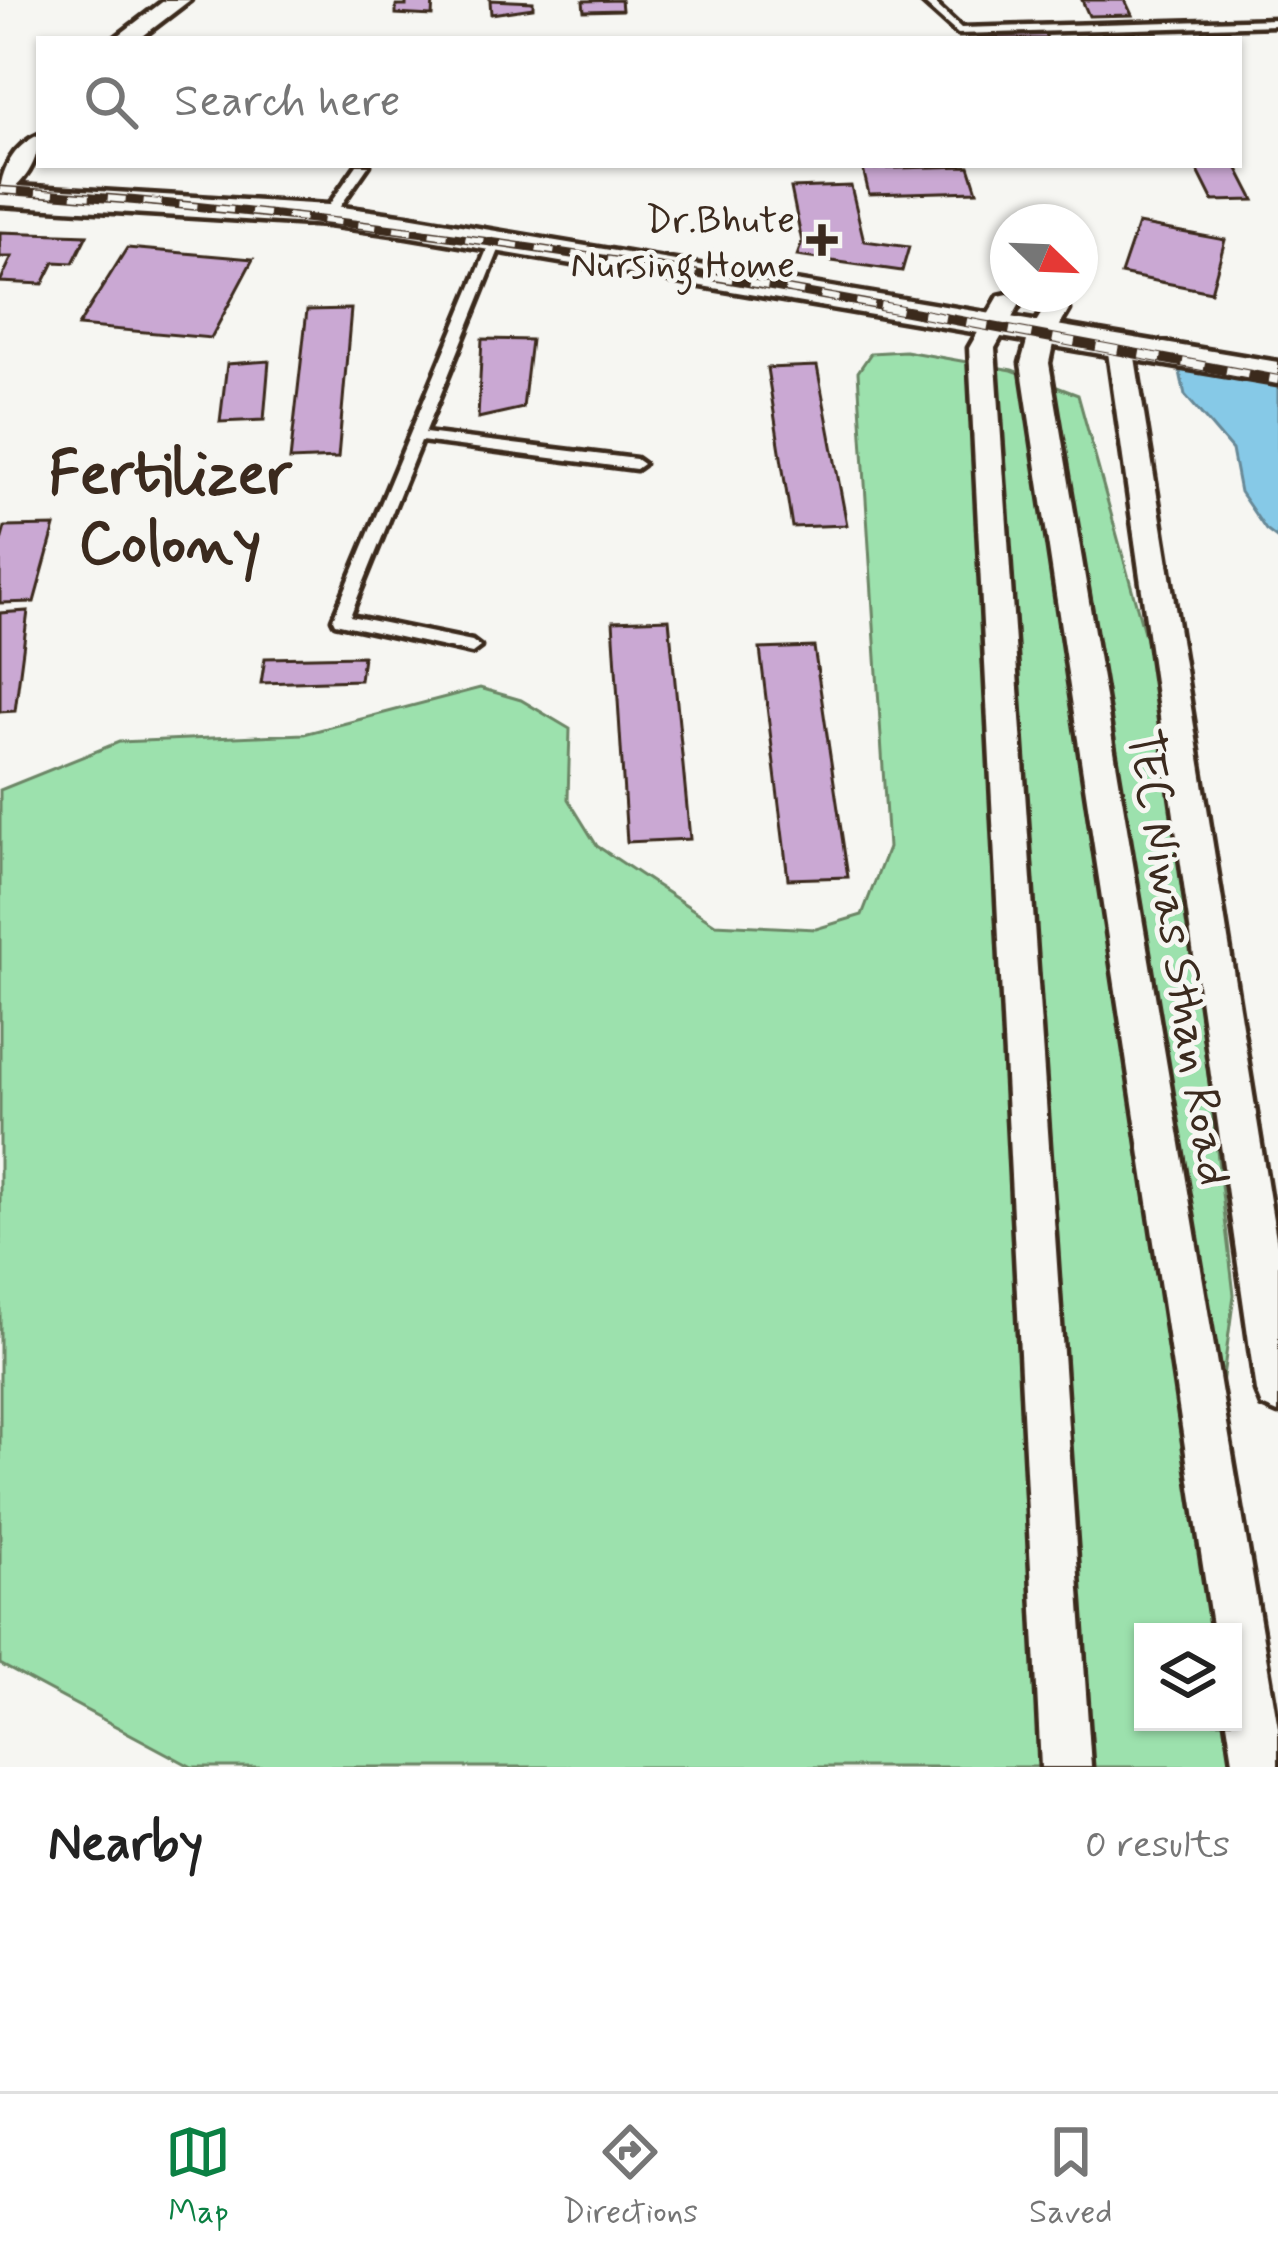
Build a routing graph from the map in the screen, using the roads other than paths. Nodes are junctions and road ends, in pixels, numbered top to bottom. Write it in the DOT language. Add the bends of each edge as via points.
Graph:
graph roads {
  1 [pos="179,0"];
  2 [pos="925,0"];
  3 [pos="1278,22"];
  4 [pos="129,36"];
  5 [pos="36,145"];
  6 [pos="361,168"];
  7 [pos="4,181"];
  8 [pos="334,206"];
  9 [pos="413,218"];
  10 [pos="541,238"];
  11 [pos="497,241"];
  12 [pos="1000,314"];
  13 [pos="1049,322"];
  14 [pos="1120,345"];
  15 [pos="1278,348"];
  16 [pos="1278,373"];
  17 [pos="416,436"];
  18 [pos="636,464"];
  19 [pos="472,647"];
  20 [pos="1278,1391"];
  21 [pos="1066,1767"];
  22 [pos="1259,1767"];
  1 -- 4 [label="street"];
  2 -- 3 [label="lane" via="958,31"];
  5 -- 7 [label="street"];
  6 -- 8 [label="lane"];
  7 -- 8 [label="main road"];
  8 -- 9 [label="main road"];
  9 -- 10 [label="main road"];
  9 -- 11 [label="main road"];
  10 -- 11 [label="main road"];
  10 -- 12 [label="main road"];
  11 -- 17 [label="lane"];
  12 -- 13 [label="main road"];
  12 -- 21 [label="street" via="982,348"];
  13 -- 14 [label="main road"];
  13 -- 15 [label="main road"];
  13 -- 22 [label="street, TEC Niwas Sthan Road" via="1035,363"];
  14 -- 16 [label="main road"];
  14 -- 20 [label="street"];
  17 -- 18 [label="lane"];
  17 -- 19 [label="lane" via="341,619"];
}
